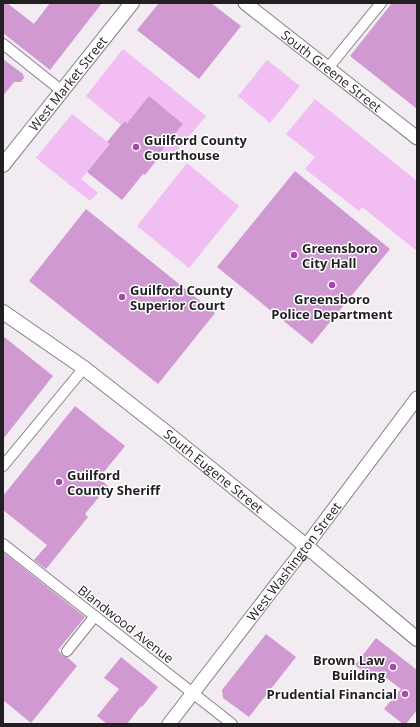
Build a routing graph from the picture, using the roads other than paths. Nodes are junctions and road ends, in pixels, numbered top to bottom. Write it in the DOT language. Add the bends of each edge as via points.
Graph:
graph roads {
  1 [pos="132,3"];
  2 [pos="245,3"];
  3 [pos="381,3"];
  4 [pos="3,44"];
  5 [pos="328,68"];
  6 [pos="62,91"];
  7 [pos="417,138"];
  8 [pos="3,165"];
  9 [pos="3,312"];
  10 [pos="84,368"];
  11 [pos="417,398"];
  12 [pos="3,466"];
  13 [pos="3,544"];
  14 [pos="306,546"];
  15 [pos="95,616"];
  16 [pos="417,639"];
  17 [pos="67,651"];
  18 [pos="193,693"];
  19 [pos="169,724"];
  20 [pos="232,724"];
  1 -- 6 [label="main road, West Market Street"];
  2 -- 5 [label="street, South Greene Street"];
  3 -- 5 [label="street"];
  4 -- 6 [label="street"];
  5 -- 7 [label="street, South Greene Street"];
  6 -- 8 [label="main road, West Market Street"];
  9 -- 10 [label="main road, South Eugene Street"];
  10 -- 12 [label="street"];
  10 -- 14 [label="main road, South Eugene Street"];
  11 -- 14 [label="street, West Washington Street"];
  13 -- 15 [label="street, Blandwood Avenue"];
  14 -- 16 [label="main road, South Eugene Street"];
  14 -- 18 [label="street, West Washington Street"];
  15 -- 17 [label="street"];
  15 -- 18 [label="street, Blandwood Avenue"];
  18 -- 19 [label="street, West Washington Street"];
  18 -- 20 [label="street, Blandwood Avenue"];
}
